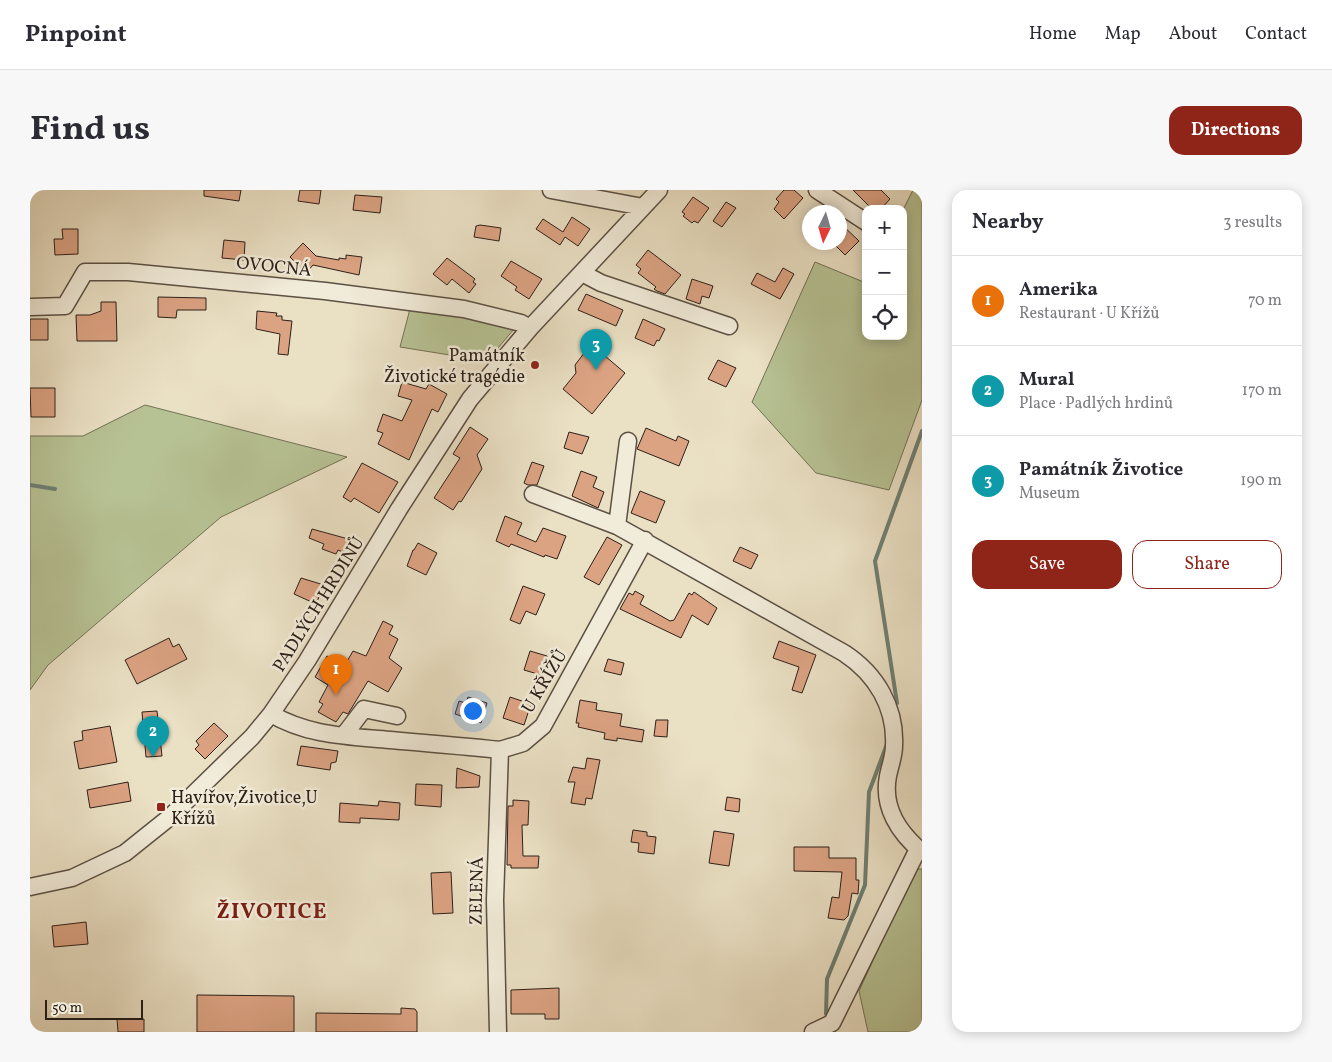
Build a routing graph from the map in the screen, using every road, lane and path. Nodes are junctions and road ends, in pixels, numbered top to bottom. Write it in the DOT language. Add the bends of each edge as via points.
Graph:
graph roads {
  1 [pos="551,190"];
  2 [pos="659,190"];
  3 [pos="817,190"];
  4 [pos="643,207"];
  5 [pos="862,219"];
  6 [pos="582,274"];
  7 [pos="30,307"];
  8 [pos="729,326"];
  9 [pos="530,328"];
  10 [pos="628,441"];
  11 [pos="532,494"];
  12 [pos="617,526"];
  13 [pos="646,540"];
  14 [pos="271,714"];
  15 [pos="397,716"];
  16 [pos="344,735"];
  17 [pos="500,750"];
  18 [pos="920,851"];
  19 [pos="30,887"];
  20 [pos="498,1032"];
  21 [pos="813,1032"];
  1 -- 4 [label="street"];
  2 -- 4 [label="street, PADLÝCH HRDINŮ"];
  3 -- 5 [label="street"];
  4 -- 6 [label="street, PADLÝCH HRDINŮ"];
  6 -- 8 [label="street"];
  6 -- 9 [label="street, PADLÝCH HRDINŮ"];
  7 -- 9 [label="street, OVOCNÁ" via="65,306 85,272 128,272 325,291 464,309"];
  9 -- 14 [label="street, PADLÝCH HRDINŮ" via="470,399"];
  10 -- 12 [label="street"];
  11 -- 12 [label="street"];
  12 -- 13 [label="street"];
  13 -- 17 [label="street, U KŘÍŽŮ" via="543,726 523,743"];
  13 -- 18 [label="street" via="844,653 871,676 884,696 892,719 894,748 887,783 889,804 897,825"];
  14 -- 16 [label="street, U KŘÍŽŮ" via="292,726"];
  14 -- 19 [label="street, PADLÝCH HRDINŮ" via="198,791 125,853 72,878"];
  15 -- 16 [label="street" via="364,709"];
  16 -- 17 [label="street, U KŘÍŽŮ"];
  17 -- 20 [label="street, ZELENÁ" via="495,900"];
  18 -- 21 [label="street" via="832,1023"];
}
